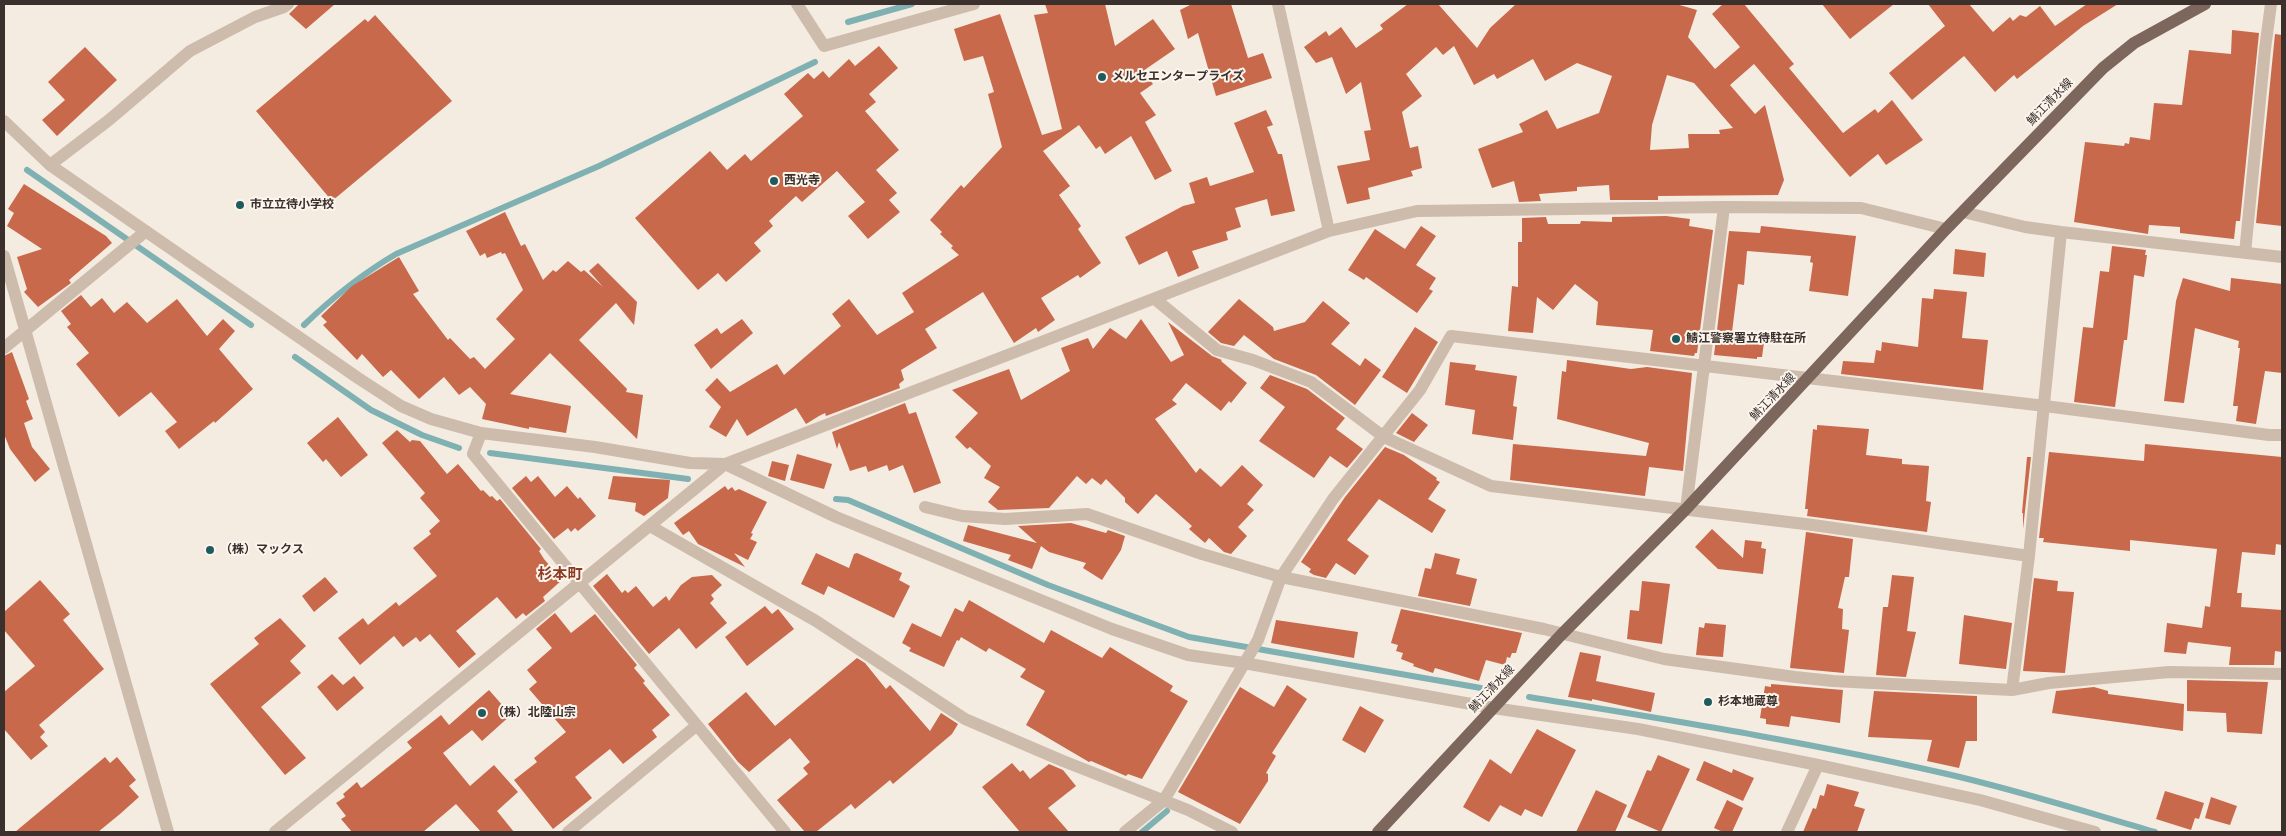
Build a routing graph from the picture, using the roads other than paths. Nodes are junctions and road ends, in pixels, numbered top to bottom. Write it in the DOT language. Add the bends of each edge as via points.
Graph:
graph roads {
  1 [pos="288,4"];
  2 [pos="797,4"];
  3 [pos="974,4"];
  4 [pos="1278,4"];
  5 [pos="2205,4"];
  6 [pos="2271,4"];
  7 [pos="4,121"];
  8 [pos="50,164"];
  9 [pos="1724,207"];
  10 [pos="1963,212"];
  11 [pos="1946,229"];
  12 [pos="1329,231"];
  13 [pos="2061,232"];
  14 [pos="142,234"];
  15 [pos="2245,253"];
  16 [pos="4,256"];
  17 [pos="2282,257"];
  18 [pos="1155,299"];
  19 [pos="24,331"];
  20 [pos="4,348"];
  21 [pos="1704,366"];
  22 [pos="1808,379"];
  23 [pos="2045,406"];
  24 [pos="481,433"];
  25 [pos="2282,435"];
  26 [pos="1384,437"];
  27 [pos="724,464"];
  28 [pos="925,507"];
  29 [pos="1686,509"];
  30 [pos="650,526"];
  31 [pos="2029,556"];
  32 [pos="1281,577"];
  33 [pos="578,583"];
  34 [pos="1561,635"];
  35 [pos="1246,659"];
  36 [pos="2282,674"];
  37 [pos="2012,690"];
  38 [pos="1493,708"];
  39 [pos="696,726"];
  40 [pos="1818,765"];
  41 [pos="1163,801"];
  42 [pos="2083,830"];
  43 [pos="168,832"];
  44 [pos="275,832"];
  45 [pos="568,832"];
  46 [pos="785,832"];
  47 [pos="1125,832"];
  48 [pos="1232,832"];
  49 [pos="1378,832"];
  50 [pos="1787,832"];
  51 [pos="2095,832"];
  1 -- 8 [label="street" via="255,17 190,52"];
  2 -- 3 [label="street" via="824,46"];
  4 -- 12 [label="street"];
  5 -- 10 [label="main road, 鯖江清水線" via="2134,43 2103,68"];
  6 -- 15 [label="street"];
  7 -- 8 [label="street"];
  8 -- 14 [label="street"];
  9 -- 11 [label="street" via="1860,208"];
  9 -- 12 [label="street" via="1417,211"];
  9 -- 21 [label="street"];
  10 -- 11 [label="main road, 鯖江清水線"];
  10 -- 13 [label="street"];
  11 -- 22 [label="main road, 鯖江清水線"];
  12 -- 18 [label="street"];
  13 -- 15 [label="street"];
  13 -- 23 [label="street"];
  14 -- 19 [label="street"];
  14 -- 24 [label="street" via="401,406 431,419"];
  15 -- 17 [label="street"];
  16 -- 19 [label="street"];
  18 -- 26 [label="street" via="1217,350 1311,382"];
  18 -- 27 [label="street" via="1046,338"];
  19 -- 20 [label="street"];
  19 -- 43 [label="street"];
  21 -- 22 [label="street"];
  21 -- 26 [label="street" via="1451,336 1420,390"];
  21 -- 29 [label="street"];
  22 -- 23 [label="street"];
  22 -- 29 [label="main road, 鯖江清水線"];
  23 -- 25 [label="street"];
  23 -- 31 [label="street"];
  24 -- 27 [label="street" via="690,463"];
  24 -- 33 [label="street" via="473,454"];
  26 -- 29 [label="street" via="1491,486"];
  26 -- 32 [label="street" via="1333,499"];
  27 -- 30 [label="street"];
  27 -- 35 [label="street" via="836,517 1112,629 1188,655"];
  28 -- 32 [label="street" via="962,516 1005,519 1087,514 1202,554"];
  29 -- 31 [label="street"];
  29 -- 34 [label="main road, 鯖江清水線"];
  30 -- 33 [label="street"];
  30 -- 41 [label="street" via="816,621 965,719"];
  31 -- 37 [label="street"];
  32 -- 34 [label="street"];
  32 -- 35 [label="street" via="1258,640"];
  33 -- 39 [label="street"];
  33 -- 44 [label="street"];
  34 -- 37 [label="street" via="1664,659 1795,677"];
  34 -- 38 [label="main road, 鯖江清水線"];
  35 -- 38 [label="street"];
  35 -- 41 [label="street"];
  36 -- 37 [label="street" via="2168,672 2049,683"];
  38 -- 40 [label="street" via="1638,729"];
  38 -- 49 [label="main road, 鯖江清水線"];
  39 -- 45 [label="street"];
  39 -- 46 [label="street"];
  40 -- 42 [label="street" via="1980,800"];
  40 -- 50 [label="street"];
  41 -- 47 [label="street"];
  41 -- 48 [label="street"];
  42 -- 51 [label="street"];
}
